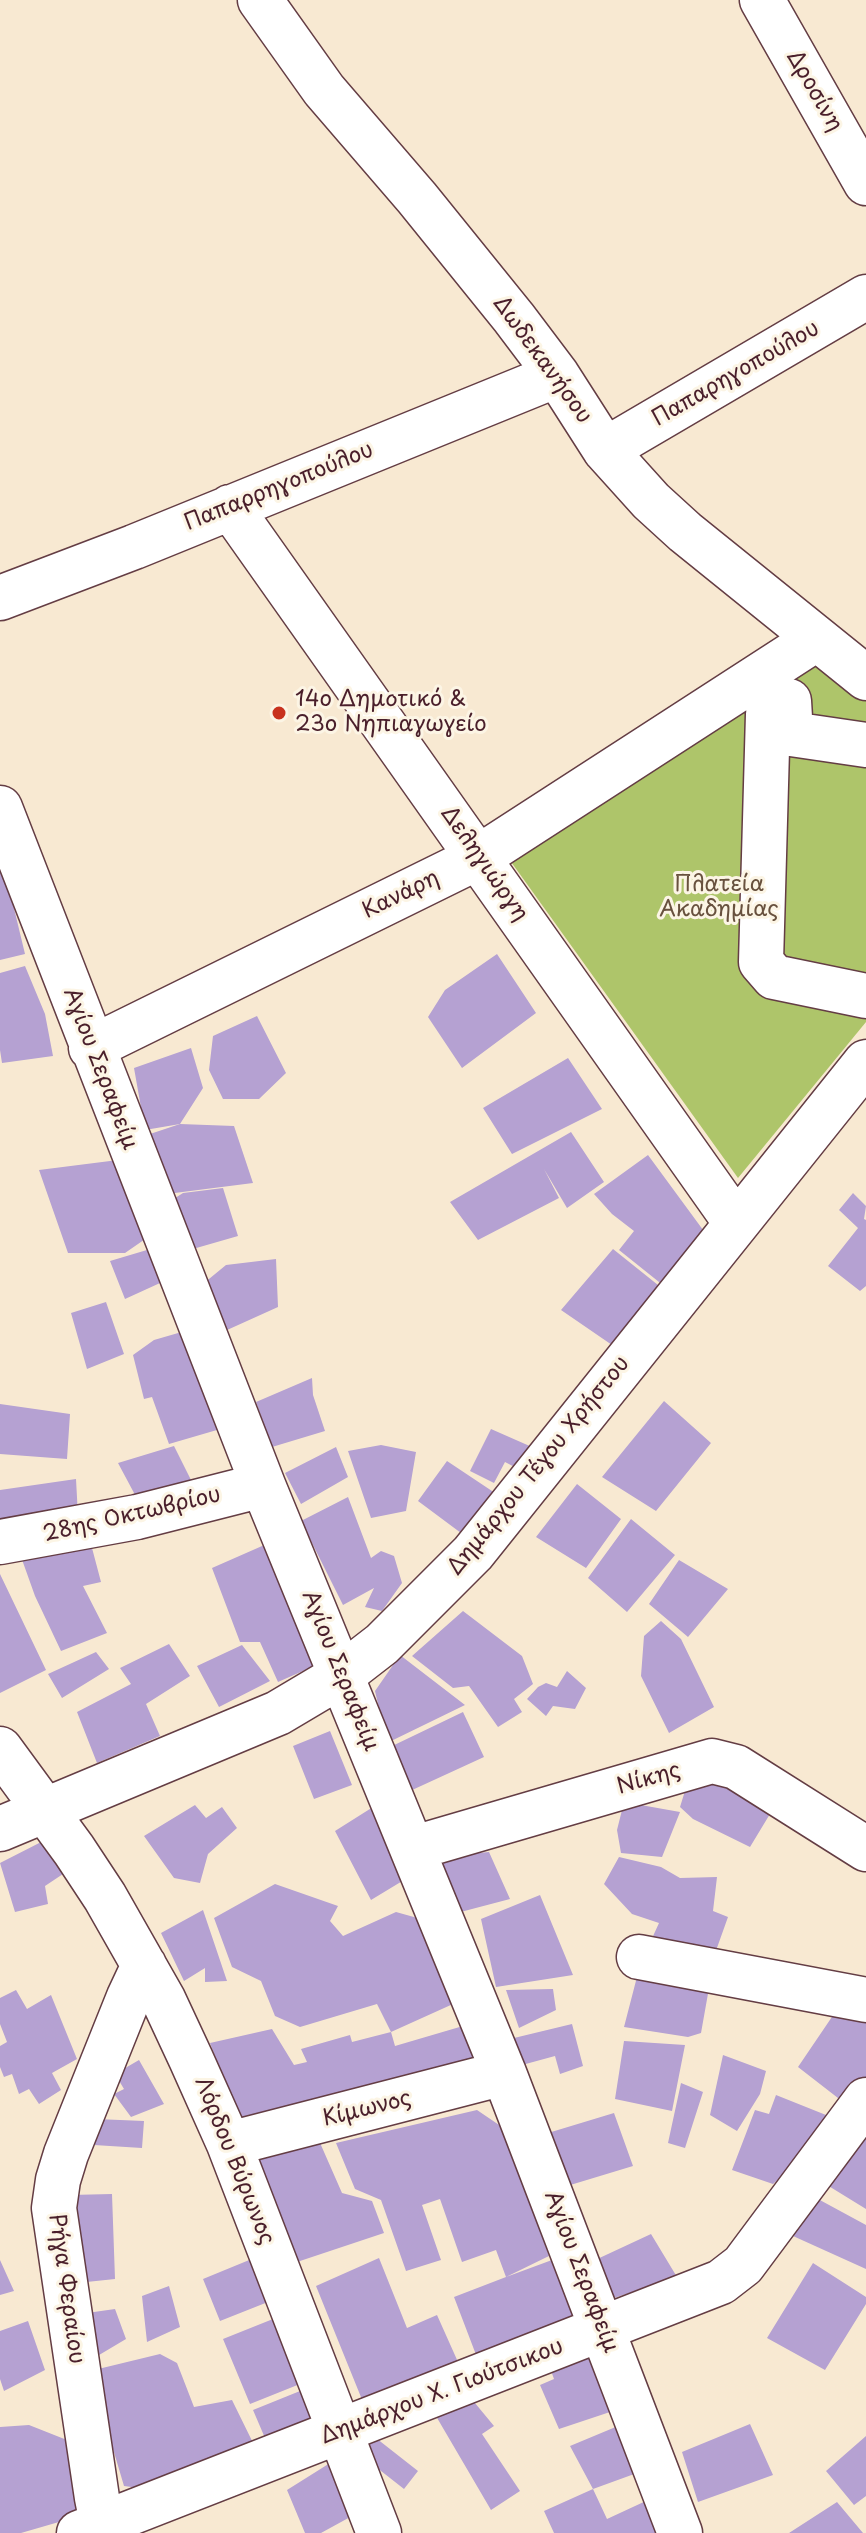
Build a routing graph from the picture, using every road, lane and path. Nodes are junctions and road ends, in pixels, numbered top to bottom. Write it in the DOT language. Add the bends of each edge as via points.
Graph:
graph roads {
  1 [pos="260,0"];
  2 [pos="762,0"];
  3 [pos="866,183"];
  4 [pos="866,297"];
  5 [pos="557,375"];
  6 [pos="605,450"];
  7 [pos="230,507"];
  8 [pos="0,598"];
  9 [pos="816,639"];
  10 [pos="866,678"];
  11 [pos="866,745"];
  12 [pos="0,808"];
  13 [pos="479,857"];
  14 [pos="866,996"];
  15 [pos="91,1048"];
  16 [pos="866,1062"];
  17 [pos="736,1223"];
  18 [pos="263,1485"];
  19 [pos="0,1542"];
  20 [pos="342,1675"];
  21 [pos="0,1749"];
  22 [pos="45,1810"];
  23 [pos="0,1829"];
  24 [pos="414,1848"];
  25 [pos="866,1849"];
  26 [pos="639,1957"];
  27 [pos="144,1965"];
  28 [pos="866,2000"];
  29 [pos="504,2073"];
  30 [pos="866,2100"];
  31 [pos="229,2144"];
  32 [pos="603,2329"];
  33 [pos="339,2432"];
  34 [pos="95,2530"];
  35 [pos="379,2533"];
  36 [pos="680,2533"];
  1 -- 5 [label="street, Δωδεκανήσου" via="324,90"];
  2 -- 3 [label="street, Δροσίνη"];
  4 -- 6 [label="street, Παπαρηγοπούλου"];
  5 -- 6 [label="street, Δωδεκανήσου"];
  5 -- 7 [label="street, Παπαρρηγοπούλου"];
  6 -- 9 [label="street, Δωδεκανήσου" via="685,532"];
  7 -- 8 [label="street, Παπαρρηγοπούλου"];
  7 -- 13 [label="street, Δεληγιώργη"];
  9 -- 10 [label="street, Δωδεκανήσου"];
  9 -- 13 [label="street, Κανάρη"];
  11 -- 14 [label="street" via="791,734 789,701 768,714 761,962 774,977"];
  12 -- 15 [label="street, Αγίου Σεραφείμ"];
  13 -- 15 [label="street, Κανάρη"];
  13 -- 17 [label="street, Δεληγιώργη"];
  15 -- 18 [label="street, Αγίου Σεραφείμ"];
  16 -- 17 [label="street, Δημάρχου Τέγου Χρήστου"];
  17 -- 20 [label="street, Δημάρχου Τέγου Χρήστου" via="473,1553 382,1644"];
  18 -- 19 [label="street, 28ης Οκτωβρίου"];
  18 -- 20 [label="street, Αγίου Σεραφείμ"];
  20 -- 22 [label="street, Δημάρχου Τέγου Χρήστου" via="278,1713"];
  20 -- 24 [label="street, Αγίου Σεραφείμ"];
  21 -- 22 [label="street, Λόρδου Βύρωνος"];
  22 -- 23 [label="street, Δημάρχου Τέγου Χρήστου"];
  22 -- 27 [label="street, Λόρδου Βύρωνος"];
  24 -- 25 [label="street, Νίκης" via="720,1761"];
  24 -- 29 [label="street, Αγίου Σεραφείμ"];
  26 -- 28 [label="street"];
  27 -- 31 [label="street, Λόρδου Βύρωνος"];
  27 -- 34 [label="street, Ρήγα Φεραίου" via="66,2154 54,2208"];
  29 -- 31 [label="street, Κίμωνος"];
  29 -- 32 [label="street, Αγίου Σεραφείμ"];
  30 -- 32 [label="street, Δημάρχου Χ. Γιούτσικου" via="734,2274 709,2289"];
  31 -- 33 [label="street, Λόρδου Βύρωνος"];
  32 -- 33 [label="street, Δημάρχου Χ. Γιούτσικου"];
  32 -- 36 [label="street, Αγίου Σεραφείμ"];
  33 -- 34 [label="street, Δημάρχου Χ. Γιούτσικου"];
  33 -- 35 [label="street, Λόρδου Βύρωνος"];
}
